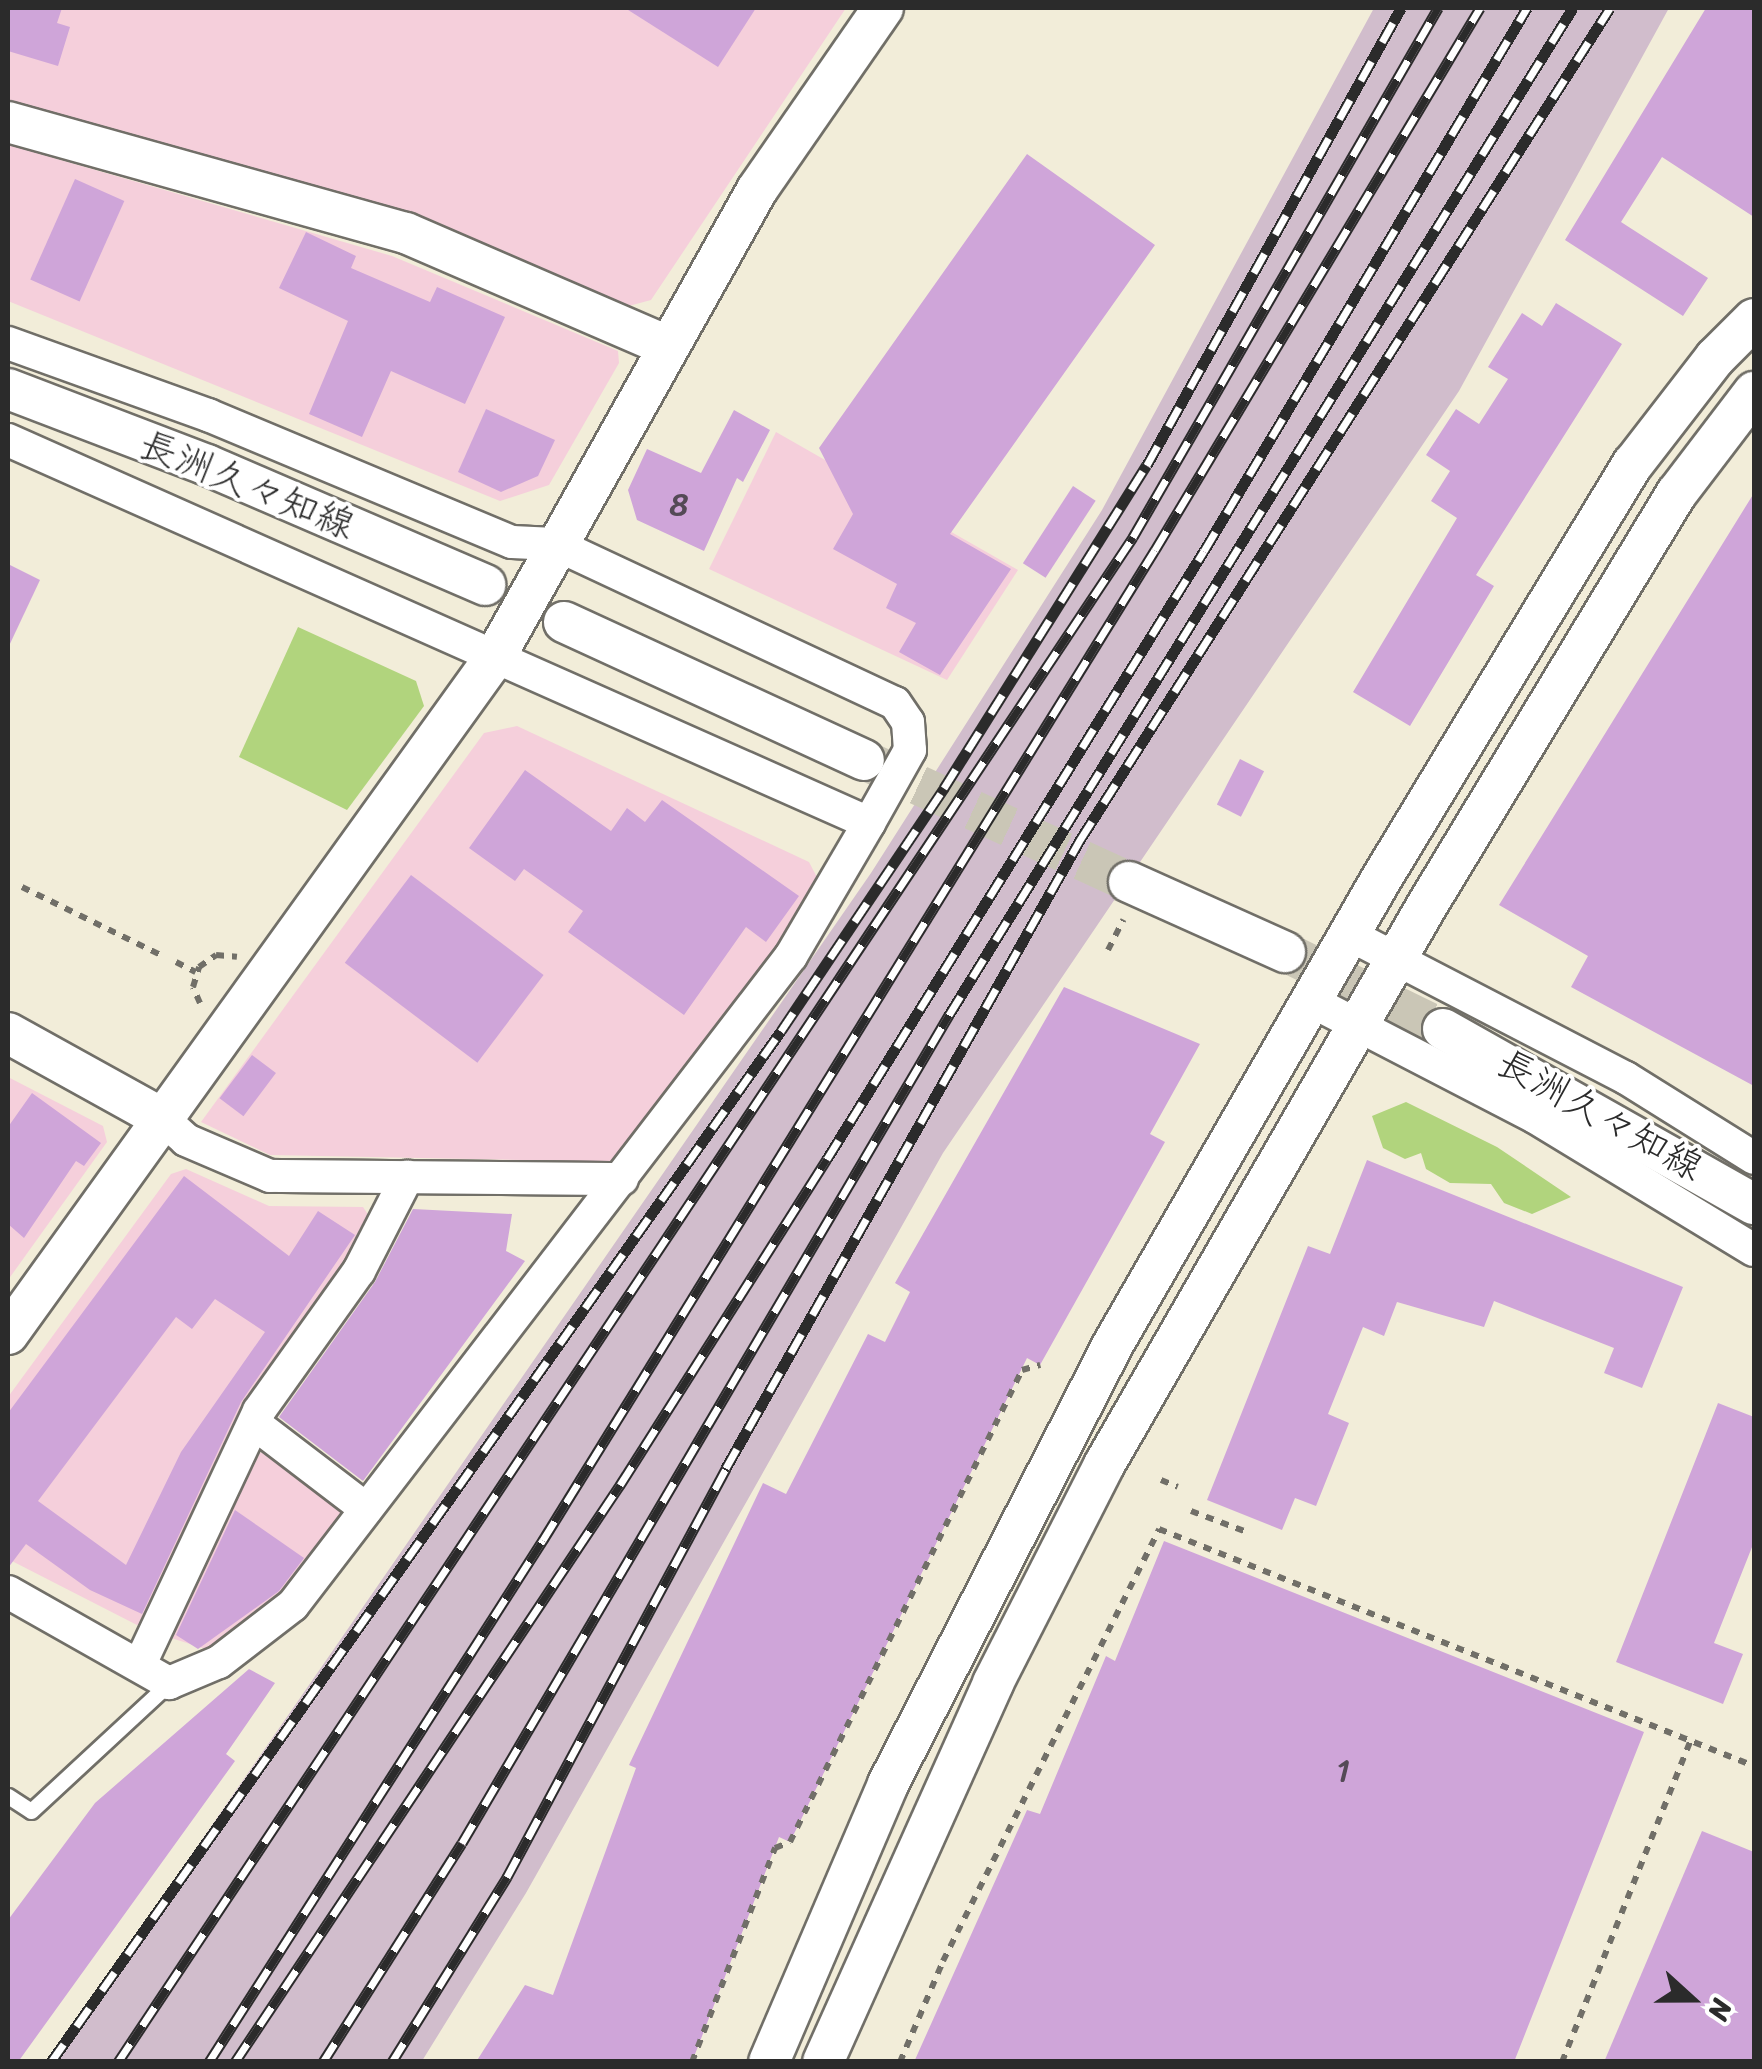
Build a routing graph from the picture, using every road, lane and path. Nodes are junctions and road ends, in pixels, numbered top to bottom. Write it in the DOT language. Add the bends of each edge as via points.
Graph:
graph roads {
  1 [pos="883,8"];
  2 [pos="8,123"];
  3 [pos="1754,319"];
  4 [pos="8,343"];
  5 [pos="665,345"];
  6 [pos="8,389"];
  7 [pos="1754,392"];
  8 [pos="8,440"];
  9 [pos="555,544"];
  10 [pos="484,585"];
  11 [pos="564,622"];
  12 [pos="495,657"];
  13 [pos="864,760"];
  14 [pos="869,823"];
  15 [pos="22,886"];
  16 [pos="1128,898"];
  17 [pos="1350,935"];
  18 [pos="1108,950"];
  19 [pos="1286,952"];
  20 [pos="164,956"];
  21 [pos="245,960"];
  22 [pos="1396,960"];
  23 [pos="176,962"];
  24 [pos="196,972"];
  25 [pos="1314,1002"];
  26 [pos="207,1012"];
  27 [pos="1357,1026"];
  28 [pos="1443,1029"];
  29 [pos="8,1033"];
  30 [pos="164,1119"];
  31 [pos="1754,1158"];
  32 [pos="408,1177"];
  33 [pos="622,1179"];
  34 [pos="1754,1204"];
  35 [pos="1754,1250"];
  36 [pos="8,1334"];
  37 [pos="1040,1365"];
  38 [pos="255,1424"];
  39 [pos="1161,1480"];
  40 [pos="1178,1487"];
  41 [pos="366,1509"];
  42 [pos="1191,1511"];
  43 [pos="1247,1532"];
  44 [pos="8,1592"];
  45 [pos="141,1662"];
  46 [pos="170,1682"];
  47 [pos="1690,1742"];
  48 [pos="1754,1766"];
  49 [pos="8,1796"];
  50 [pos="692,2062"];
  51 [pos="769,2062"];
  52 [pos="823,2062"];
  53 [pos="900,2062"];
  54 [pos="1562,2062"];
  1 -- 5 [label="street" via="758,190"];
  2 -- 5 [label="street" via="406,233"];
  3 -- 17 [label="street" via="1715,358 1634,464"];
  4 -- 9 [label="street" via="208,415 512,542"];
  5 -- 9 [label="street"];
  6 -- 10 [label="street, 長洲久々知線"];
  7 -- 22 [label="street" via="1677,493"];
  8 -- 12 [label="street"];
  9 -- 12 [label="street"];
  9 -- 14 [label="street" via="895,702 908,722 910,750"];
  11 -- 13 [label="street"];
  12 -- 14 [label="street"];
  12 -- 30 [label="street"];
  14 -- 33 [label="street" via="790,956"];
  15 -- 20 [label="path"];
  16 -- 18 [label="path"];
  16 -- 19 [label="street"];
  17 -- 22 [label="street"];
  17 -- 25 [label="street"];
  21 -- 24 [label="path" via="216,955"];
  22 -- 27 [label="street"];
  22 -- 31 [label="street" via="1626,1078"];
  23 -- 24 [label="path"];
  24 -- 26 [label="path" via="195,997"];
  25 -- 27 [label="street"];
  25 -- 51 [label="street" via="1112,1346 997,1562 888,1784"];
  27 -- 35 [label="street" via="1535,1117"];
  27 -- 52 [label="street" via="1104,1465 1035,1598"];
  28 -- 34 [label="street, 長洲久々知線"];
  29 -- 30 [label="street"];
  30 -- 32 [label="street" via="186,1140 270,1176"];
  30 -- 36 [label="street"];
  32 -- 33 [label="street"];
  32 -- 38 [label="street" via="359,1271"];
  33 -- 41 [label="street"];
  37 -- 50 [label="path" via="1022,1370 790,1842 775,1848"];
  38 -- 41 [label="street"];
  38 -- 45 [label="street"];
  39 -- 40 [label="path"];
  41 -- 46 [label="street" via="292,1606 219,1662"];
  42 -- 43 [label="path"];
  44 -- 45 [label="street"];
  45 -- 46 [label="street"];
  46 -- 49 [label="lane" via="31,1811"];
  47 -- 48 [label="path"];
  47 -- 53 [label="path" via="1159,1530 943,1961"];
  47 -- 54 [label="path"];
}
